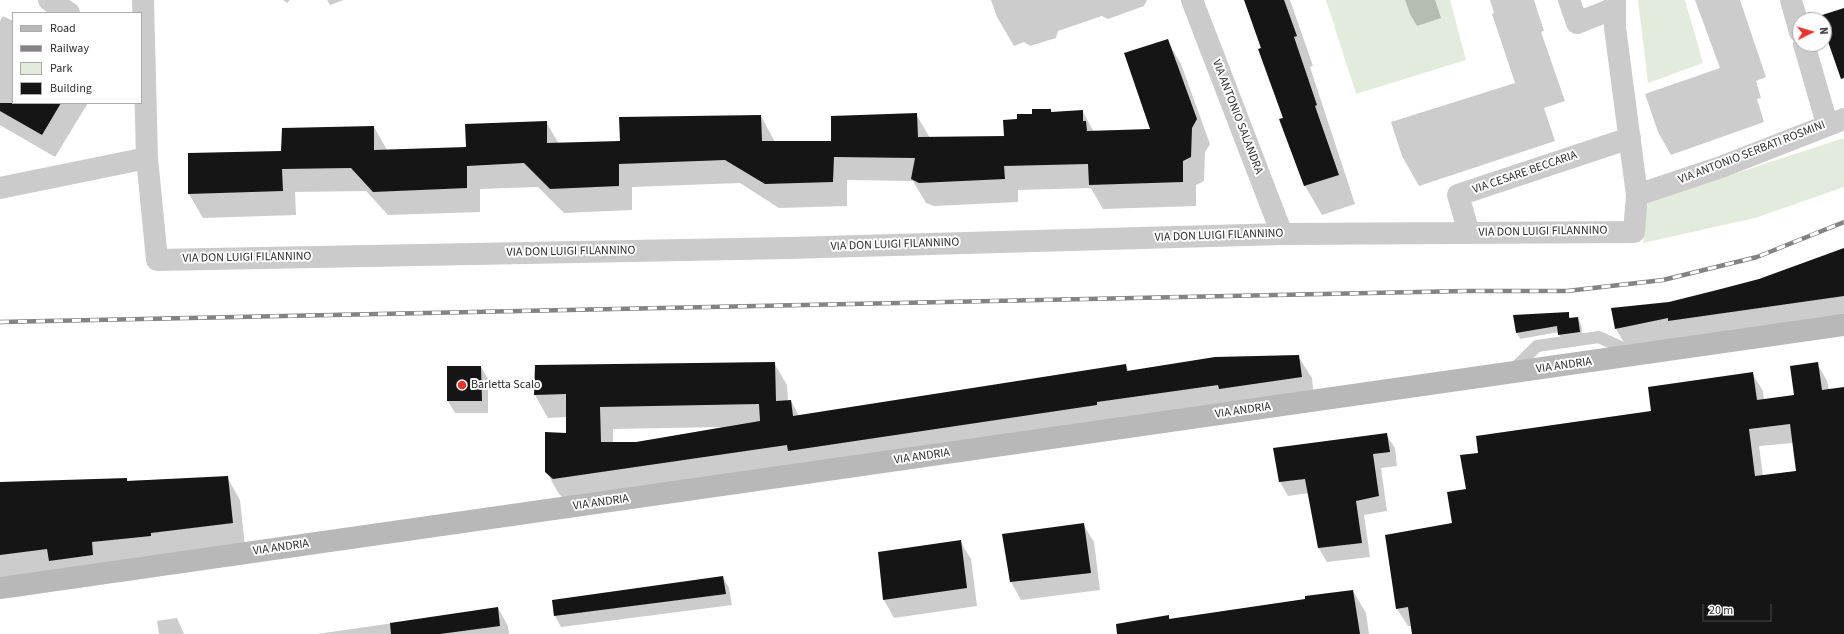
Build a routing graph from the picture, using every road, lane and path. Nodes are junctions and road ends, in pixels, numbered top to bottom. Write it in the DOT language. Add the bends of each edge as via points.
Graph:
graph roads {
  1 [pos="49,0"];
  2 [pos="143,0"];
  3 [pos="1192,0"];
  4 [pos="1570,0"];
  5 [pos="1791,0"];
  6 [pos="1615,4"];
  7 [pos="67,12"];
  8 [pos="1794,12"];
  9 [pos="1807,52"];
  10 [pos="143,61"];
  11 [pos="1836,121"];
  12 [pos="1630,138"];
  13 [pos="147,158"];
  14 [pos="0,188"];
  15 [pos="1637,195"];
  16 [pos="1469,233"];
  17 [pos="1282,234"];
  18 [pos="1844,325"];
  19 [pos="0,588"];
  1 -- 7 [label="street"];
  2 -- 10 [label="street"];
  3 -- 17 [label="street, VIA ANTONIO SALANDRA"];
  4 -- 6 [label="street" via="1578,23"];
  5 -- 8 [label="street"];
  6 -- 12 [label="street" via="1615,28"];
  9 -- 11 [label="street"];
  10 -- 13 [label="street"];
  11 -- 15 [label="street, VIA ANTONIO SERBATI ROSMINI" via="1720,167"];
  12 -- 15 [label="street"];
  12 -- 16 [label="street, VIA CESARE BECCARIA" via="1458,195"];
  13 -- 14 [label="street"];
  13 -- 17 [label="street, VIA DON LUIGI FILANNINO" via="157,260 789,248"];
  15 -- 16 [label="street, VIA DON LUIGI FILANNINO" via="1634,232"];
  16 -- 17 [label="street, VIA DON LUIGI FILANNINO"];
  18 -- 19 [label="main road, VIA ANDRIA"];
}
